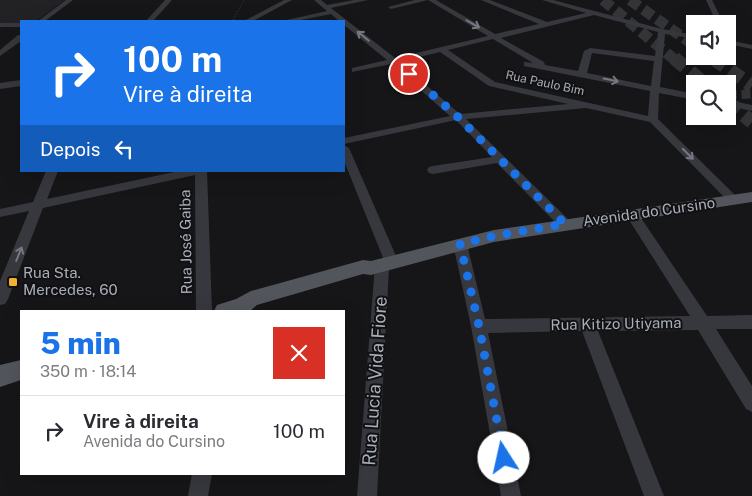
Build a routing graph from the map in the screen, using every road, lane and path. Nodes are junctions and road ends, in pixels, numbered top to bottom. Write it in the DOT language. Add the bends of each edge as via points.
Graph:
graph roads {
  1 [pos="70,0"];
  2 [pos="169,0"];
  3 [pos="244,0"];
  4 [pos="288,0"];
  5 [pos="365,0"];
  6 [pos="425,0"];
  7 [pos="431,0"];
  8 [pos="484,0"];
  9 [pos="545,0"];
  10 [pos="709,0"];
  11 [pos="324,4"];
  12 [pos="391,7"];
  13 [pos="595,13"];
  14 [pos="716,15"];
  15 [pos="42,20"];
  16 [pos="150,20"];
  17 [pos="233,20"];
  18 [pos="250,20"];
  19 [pos="288,20"];
  20 [pos="343,20"];
  21 [pos="345,21"];
  22 [pos="545,24"];
  23 [pos="0,25"];
  24 [pos="20,25"];
  25 [pos="662,31"];
  26 [pos="686,35"];
  27 [pos="494,36"];
  28 [pos="20,38"];
  29 [pos="736,43"];
  30 [pos="752,47"];
  31 [pos="441,49"];
  32 [pos="0,54"];
  33 [pos="658,59"];
  34 [pos="392,60"];
  35 [pos="527,64"];
  36 [pos="546,67"];
  37 [pos="354,70"];
  38 [pos="582,74"];
  39 [pos="20,83"];
  40 [pos="0,86"];
  41 [pos="655,89"];
  42 [pos="686,95"];
  43 [pos="586,105"];
  44 [pos="736,105"];
  45 [pos="752,108"];
  46 [pos="458,117"];
  47 [pos="653,120"];
  48 [pos="345,140"];
  49 [pos="345,151"];
  50 [pos="501,160"];
  51 [pos="433,170"];
  52 [pos="52,172"];
  53 [pos="194,172"];
  54 [pos="199,172"];
  55 [pos="752,197"];
  56 [pos="734,200"];
  57 [pos="38,204"];
  58 [pos="0,213"];
  59 [pos="632,215"];
  60 [pos="565,224"];
  61 [pos="460,244"];
  62 [pos="381,265"];
  63 [pos="0,299"];
  64 [pos="232,309"];
  65 [pos="204,310"];
  66 [pos="752,322"];
  67 [pos="703,323"];
  68 [pos="587,324"];
  69 [pos="479,326"];
  70 [pos="20,370"];
  71 [pos="0,376"];
  72 [pos="752,403"];
  73 [pos="202,475"];
  74 [pos="198,496"];
  75 [pos="367,496"];
  76 [pos="511,496"];
  77 [pos="654,496"];
  1 -- 15 [label="street"];
  2 -- 16 [label="street"];
  3 -- 17 [label="path"];
  4 -- 18 [label="street"];
  5 -- 11 [label="street"];
  6 -- 12 [label="street"];
  7 -- 27 [label="street, one-way"];
  8 -- 22 [label="street"];
  9 -- 13 [label="street"];
  10 -- 14 [label="street"];
  11 -- 19 [label="street"];
  20 -- 11 [label="street, one-way"];
  13 -- 22 [label="street"];
  13 -- 25 [label="street"];
  34 -- 21 [label="street, one-way"];
  22 -- 27 [label="street"];
  23 -- 24 [label="street"];
  25 -- 26 [label="street"];
  25 -- 33 [label="street"];
  27 -- 31 [label="street"];
  27 -- 36 [label="street"];
  28 -- 32 [label="street"];
  29 -- 30 [label="street"];
  31 -- 34 [label="street"];
  31 -- 43 [label="street, Rua Paulo Bim" via="492,84"];
  33 -- 38 [label="street" via="590,50"];
  33 -- 41 [label="street"];
  34 -- 37 [label="street"];
  34 -- 46 [label="street"];
  35 -- 36 [label="street"];
  36 -- 38 [label="street"];
  38 -- 41 [label="street, one-way"];
  39 -- 40 [label="street"];
  41 -- 42 [label="street"];
  41 -- 47 [label="street"];
  43 -- 46 [label="street"];
  43 -- 47 [label="street, Rua Paulo Bim"];
  44 -- 45 [label="street"];
  46 -- 48 [label="street"];
  46 -- 50 [label="street"];
  47 -- 56 [label="street, one-way"];
  49 -- 62 [label="street"];
  50 -- 51 [label="street"];
  50 -- 60 [label="street"];
  52 -- 57 [label="street"];
  53 -- 57 [label="street"];
  54 -- 65 [label="street, Rua José Gaiba"];
  55 -- 56 [label="main road, Avenida do Cursino"];
  56 -- 59 [label="main road, Avenida do Cursino"];
  57 -- 58 [label="street"];
  63 -- 57 [label="street, one-way"];
  59 -- 60 [label="main road, Avenida do Cursino"];
  59 -- 67 [label="street"];
  60 -- 61 [label="main road, Avenida do Cursino"];
  61 -- 62 [label="main road, Avenida do Cursino"];
  61 -- 69 [label="street"];
  62 -- 64 [label="main road, Avenida do Cursino" via="366,273 252,308"];
  62 -- 75 [label="street, Rua Lucia Vida Fiore"];
  66 -- 67 [label="street, Rua Kitizo Utiyama"];
  67 -- 68 [label="street, Rua Kitizo Utiyama"];
  67 -- 72 [label="street"];
  68 -- 69 [label="street, Rua Kitizo Utiyama"];
  68 -- 77 [label="street"];
  69 -- 76 [label="street"];
  70 -- 71 [label="main road"];
  73 -- 74 [label="street"];
}
